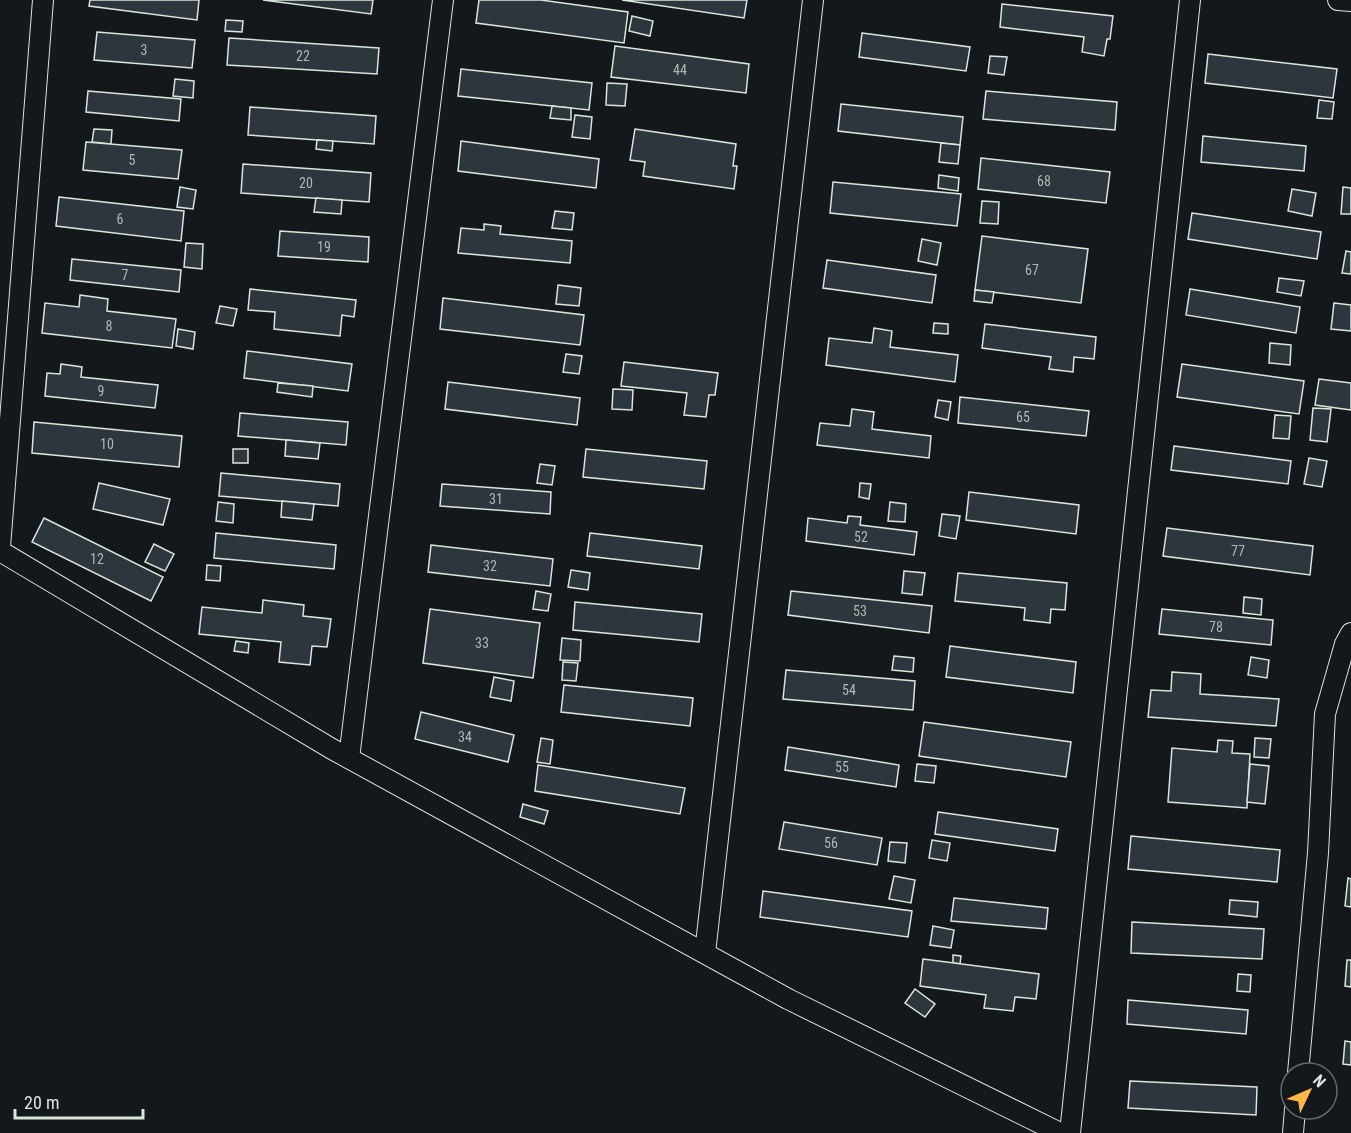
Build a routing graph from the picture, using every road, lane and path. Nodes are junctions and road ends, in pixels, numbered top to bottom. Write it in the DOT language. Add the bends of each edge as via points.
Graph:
graph roads {
  1 [pos="43,0"];
  2 [pos="443,0"];
  3 [pos="813,0"];
  4 [pos="1190,0"];
  5 [pos="1338,0"];
  6 [pos="1351,1"];
  7 [pos="0,549"];
  8 [pos="1351,633"];
  9 [pos="349,758"];
  10 [pos="705,953"];
  11 [pos="1300,1061"];
  12 [pos="1060,1133"];
  13 [pos="1070,1133"];
  1 -- 7 [label="lane"];
  2 -- 9 [label="lane"];
  3 -- 10 [label="lane"];
  4 -- 13 [label="lane"];
  5 -- 6 [label="lane"];
  7 -- 9 [label="lane"];
  8 -- 11 [label="lane" via="1325,714"];
  9 -- 10 [label="lane"];
  10 -- 12 [label="lane" via="788,999"];
}
